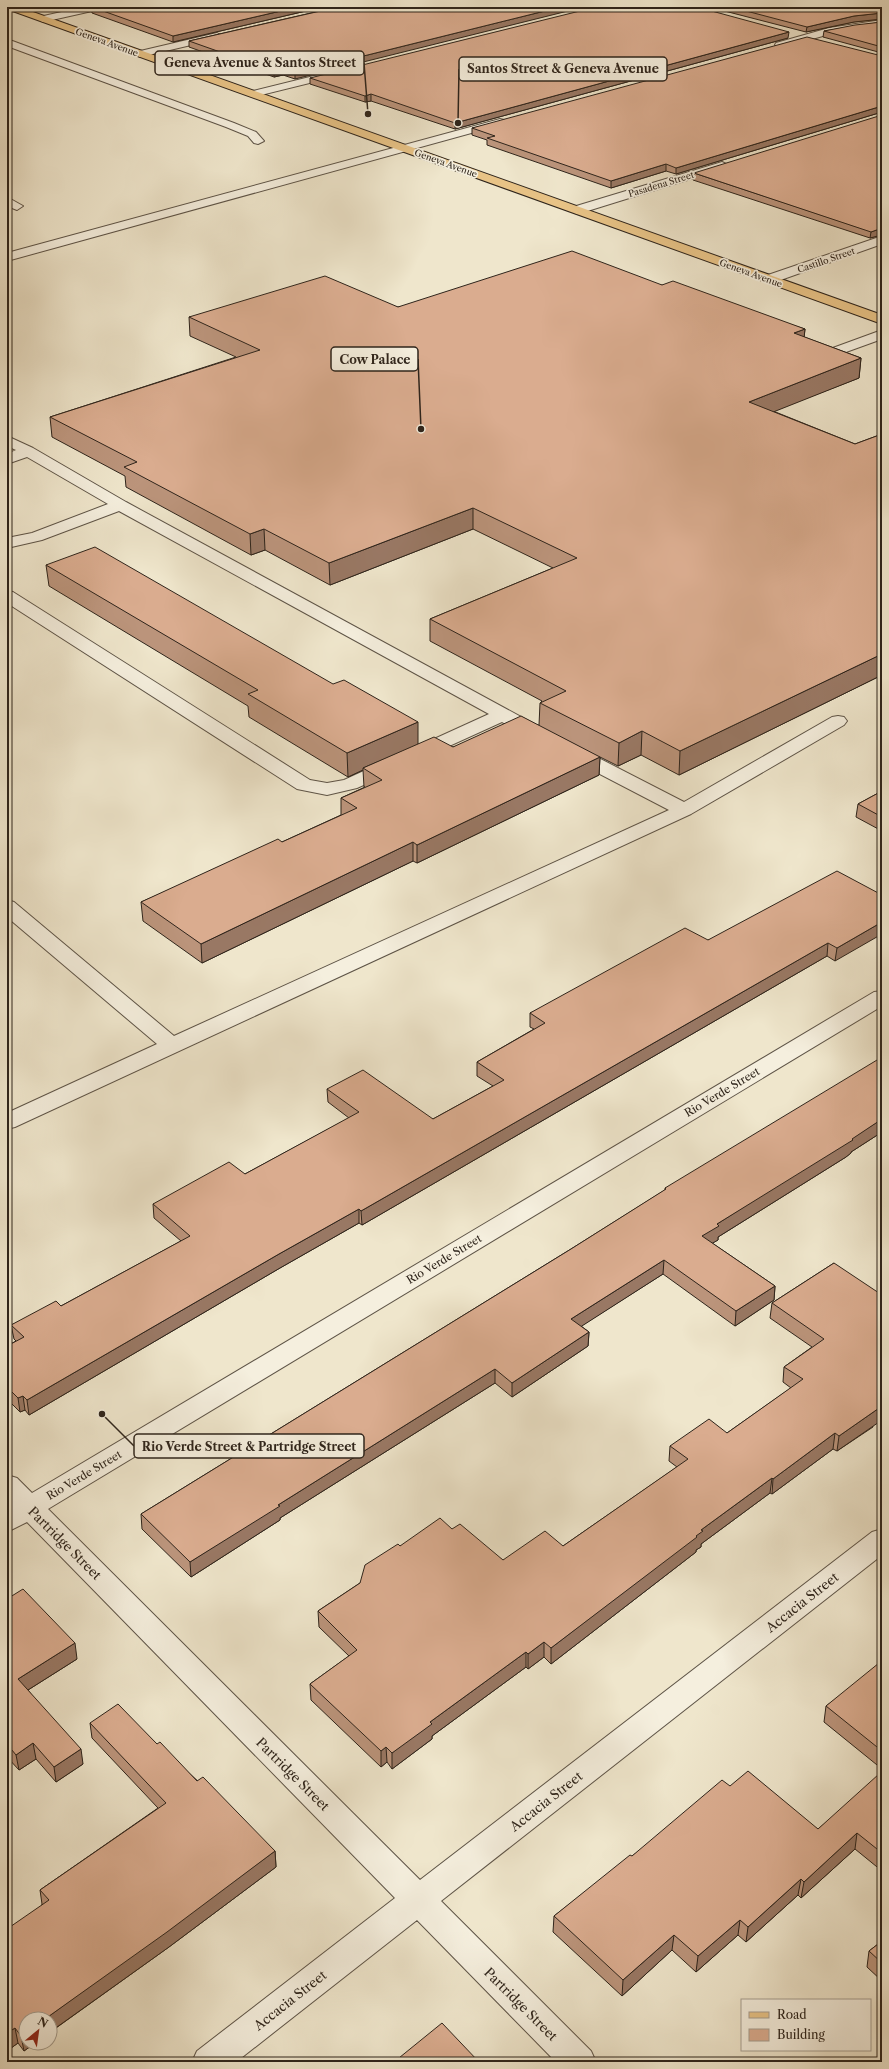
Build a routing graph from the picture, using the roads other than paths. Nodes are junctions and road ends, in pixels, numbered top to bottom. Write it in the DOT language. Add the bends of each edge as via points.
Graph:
graph roads {
  1 [pos="10,7"];
  2 [pos="98,7"];
  3 [pos="43,19"];
  4 [pos="882,24"];
  5 [pos="229,33"];
  6 [pos="787,33"];
  7 [pos="806,37"];
  8 [pos="7,42"];
  9 [pos="827,43"];
  10 [pos="765,49"];
  11 [pos="140,54"];
  12 [pos="348,70"];
  13 [pos="253,94"];
  14 [pos="507,120"];
  15 [pos="258,141"];
  16 [pos="405,148"];
  17 [pos="730,163"];
  18 [pos="577,210"];
  19 [pos="882,240"];
  20 [pos="7,257"];
  21 [pos="770,279"];
  22 [pos="882,320"];
  23 [pos="882,334"];
  24 [pos="835,352"];
  25 [pos="7,440"];
  26 [pos="28,451"];
  27 [pos="7,459"];
  28 [pos="120,505"];
  29 [pos="7,543"];
  30 [pos="7,596"];
  31 [pos="502,715"];
  32 [pos="838,721"];
  33 [pos="684,810"];
  34 [pos="7,906"];
  35 [pos="882,997"];
  36 [pos="172,1046"];
  37 [pos="7,1122"];
  38 [pos="7,1485"];
  39 [pos="18,1514"];
  40 [pos="882,1540"];
  41 [pos="418,1900"];
  42 [pos="209,2062"];
  43 [pos="579,2062"];
  1 -- 3 [label="main road, Geneva Avenue"];
  2 -- 3 [label="street"];
  3 -- 11 [label="main road, Geneva Avenue"];
  4 -- 7 [label="street"];
  5 -- 11 [label="street"];
  6 -- 7 [label="street"];
  7 -- 9 [label="street"];
  7 -- 10 [label="street"];
  8 -- 15 [label="street" via="230,125 252,134"];
  11 -- 13 [label="main road, Geneva Avenue"];
  12 -- 13 [label="street"];
  13 -- 16 [label="main road, Geneva Avenue"];
  14 -- 16 [label="street"];
  16 -- 18 [label="main road, Geneva Avenue"];
  16 -- 20 [label="street"];
  17 -- 18 [label="street, Pasadena Street"];
  18 -- 21 [label="main road, Geneva Avenue"];
  19 -- 21 [label="street, Castillo Street"];
  21 -- 22 [label="main road, Geneva Avenue"];
  23 -- 24 [label="street"];
  25 -- 26 [label="street"];
  26 -- 27 [label="street"];
  26 -- 28 [label="street"];
  28 -- 29 [label="street" via="36,537"];
  28 -- 31 [label="street"];
  30 -- 31 [label="street" via="304,785 327,789 350,784"];
  31 -- 33 [label="street"];
  32 -- 33 [label="street"];
  33 -- 36 [label="street"];
  34 -- 36 [label="street"];
  35 -- 39 [label="street, Rio Verde Street"];
  36 -- 37 [label="street"];
  38 -- 39 [label="street, Partridge Street"];
  39 -- 41 [label="street, Partridge Street"];
  40 -- 41 [label="street, Accacia Street"];
  41 -- 42 [label="street, Accacia Street"];
  41 -- 43 [label="street, Partridge Street"];
}
